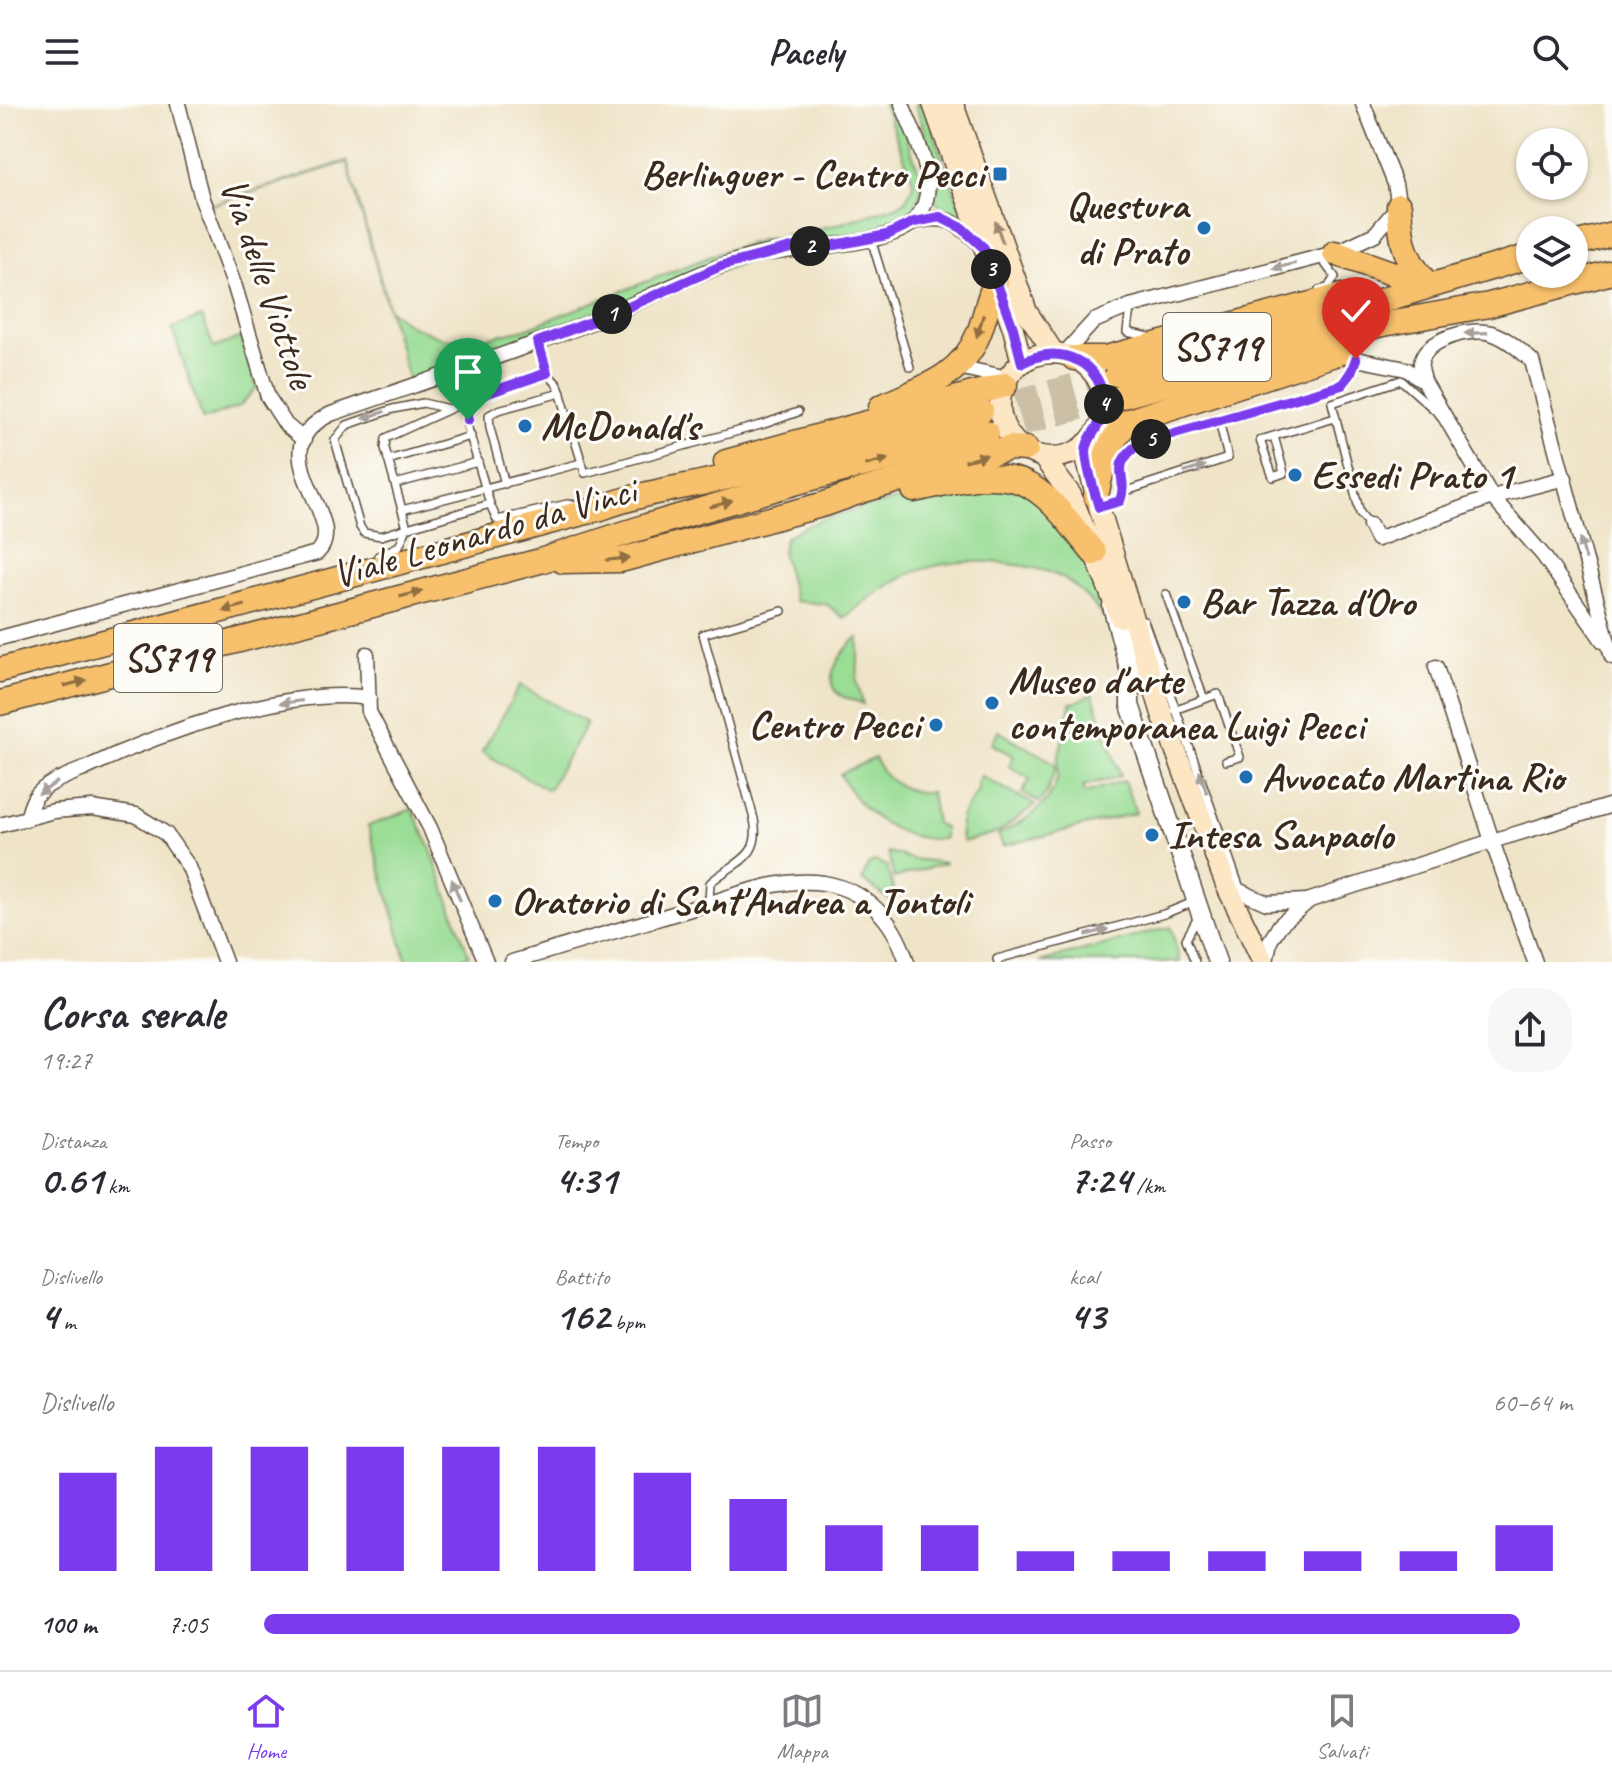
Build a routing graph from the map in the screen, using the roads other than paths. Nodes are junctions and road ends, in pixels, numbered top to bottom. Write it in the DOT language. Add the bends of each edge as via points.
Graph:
graph roads {
  1 [pos="178,104"];
  2 [pos="902,104"];
  3 [pos="933,104"];
  4 [pos="953,104"];
  5 [pos="964,104"];
  6 [pos="1363,104"];
  7 [pos="982,185"];
  8 [pos="1399,206"];
  9 [pos="914,222"];
  10 [pos="1612,234"];
  11 [pos="871,238"];
  12 [pos="1588,240"];
  13 [pos="984,248"];
  14 [pos="1327,255"];
  15 [pos="1516,260"];
  16 [pos="1612,272"];
  17 [pos="1414,278"];
  18 [pos="1448,279"];
  19 [pos="996,282"];
  20 [pos="1313,291"];
  21 [pos="1489,305"];
  22 [pos="1130,306"];
  23 [pos="1187,327"];
  24 [pos="538,342"];
  25 [pos="1352,354"];
  26 [pos="1064,355"];
  27 [pos="910,367"];
  28 [pos="958,367"];
  29 [pos="547,373"];
  30 [pos="1012,375"];
  31 [pos="1424,381"];
  32 [pos="561,393"];
  33 [pos="476,397"];
  34 [pos="449,409"];
  35 [pos="798,412"];
  36 [pos="1152,413"];
  37 [pos="1335,418"];
  38 [pos="1445,419"];
  39 [pos="1219,420"];
  40 [pos="1094,434"];
  41 [pos="471,436"];
  42 [pos="1274,436"];
  43 [pos="304,440"];
  44 [pos="761,452"];
  45 [pos="1034,452"];
  46 [pos="388,460"];
  47 [pos="478,462"];
  48 [pos="581,463"];
  49 [pos="1565,478"];
  50 [pos="395,484"];
  51 [pos="505,484"];
  52 [pos="486,489"];
  53 [pos="1123,492"];
  54 [pos="1492,497"];
  55 [pos="1098,502"];
  56 [pos="828,503"];
  57 [pos="490,504"];
  58 [pos="612,504"];
  59 [pos="402,510"];
  60 [pos="1370,525"];
  61 [pos="407,528"];
  62 [pos="365,560"];
  63 [pos="540,561"];
  64 [pos="1098,563"];
  65 [pos="338,569"];
  66 [pos="309,588"];
  67 [pos="1166,594"];
  68 [pos="782,611"];
  69 [pos="0,638"];
  70 [pos="367,654"];
  71 [pos="1611,654"];
  72 [pos="1436,667"];
  73 [pos="0,670"];
  74 [pos="369,698"];
  75 [pos="1204,699"];
  76 [pos="0,703"];
  77 [pos="1169,712"];
  78 [pos="1226,761"];
  79 [pos="1612,805"];
  80 [pos="27,819"];
  81 [pos="0,825"];
  82 [pos="1492,841"];
  83 [pos="1234,889"];
  84 [pos="1310,900"];
  85 [pos="709,904"];
  86 [pos="1199,910"];
  87 [pos="225,962"];
  88 [pos="486,962"];
  89 [pos="512,962"];
  90 [pos="907,962"];
  91 [pos="998,962"];
  92 [pos="1195,962"];
  93 [pos="1217,962"];
  94 [pos="1248,962"];
  95 [pos="1264,962"];
  96 [pos="1535,962"];
  1 -- 43 [label="street, Via delle Viottole" via="202,199 268,397 286,425"];
  2 -- 9 [label="street" via="927,174 925,204"];
  3 -- 13 [label="main road"];
  4 -- 7 [label="main road"];
  5 -- 7 [label="lane"];
  6 -- 8 [label="street"];
  26 -- 7 [label="main road, one-way" via="1027,312"];
  8 -- 14 [label="street" via="1375,234"];
  8 -- 17 [label="highway"];
  9 -- 11 [label="street"];
  9 -- 13 [label="street" via="948,220"];
  10 -- 12 [label="highway"];
  11 -- 24 [label="street" via="795,247 721,266"];
  11 -- 27 [label="lane"];
  13 -- 19 [label="main road"];
  14 -- 17 [label="highway"];
  14 -- 20 [label="lane" via="1335,277 1328,288"];
  14 -- 22 [label="street, one-way"];
  15 -- 18 [label="highway, SS719"];
  16 -- 21 [label="highway, SS719"];
  17 -- 18 [label="highway"];
  17 -- 26 [label="highway" via="1105,358"];
  18 -- 21 [label="highway, SS719" via="1120,385"];
  19 -- 28 [label="highway, one-way" via="978,337"];
  19 -- 30 [label="main road"];
  21 -- 25 [label="highway"];
  22 -- 23 [label="lane" via="1127,332 1145,338"];
  22 -- 26 [label="street" via="1094,321"];
  24 -- 29 [label="lane"];
  24 -- 43 [label="street" via="331,414 317,421"];
  25 -- 31 [label="street" via="1406,369"];
  25 -- 36 [label="highway"];
  25 -- 39 [label="lane" via="1351,372 1342,385"];
  26 -- 30 [label="main road" via="1044,353"];
  26 -- 40 [label="main road" via="1093,374 1102,389 1104,407"];
  28 -- 30 [label="street"];
  28 -- 44 [label="highway" via="880,407"];
  29 -- 32 [label="lane"];
  29 -- 33 [label="lane"];
  30 -- 44 [label="highway"];
  30 -- 45 [label="main road" via="1001,401 1002,417 1010,435"];
  31 -- 38 [label="street"];
  49 -- 31 [label="street, one-way" via="1532,361 1514,344 1488,332 1456,334 1424,353"];
  32 -- 48 [label="lane"];
  32 -- 51 [label="lane" via="489,415"];
  33 -- 34 [label="lane"];
  33 -- 41 [label="lane" via="468,413"];
  34 -- 46 [label="lane" via="389,435"];
  34 -- 61 [label="lane, one-way" via="423,403 393,409 347,425 335,440 364,533 381,536"];
  35 -- 48 [label="lane" via="585,473"];
  36 -- 40 [label="highway" via="1122,416"];
  36 -- 55 [label="highway" via="1129,421 1114,439 1104,460"];
  37 -- 38 [label="lane" via="1332,403 1401,380"];
  37 -- 42 [label="lane"];
  37 -- 60 [label="lane" via="1360,513"];
  38 -- 54 [label="street"];
  39 -- 53 [label="lane" via="1140,443 1122,461"];
  53 -- 39 [label="lane, one-way" via="1228,458"];
  40 -- 45 [label="main road" via="1061,457"];
  40 -- 55 [label="main road" via="1087,461"];
  41 -- 46 [label="lane"];
  41 -- 47 [label="lane"];
  42 -- 42 [label="lane" via="1260,440 1273,477 1284,473"];
  43 -- 69 [label="street, Via delle Viottole" via="301,468 326,537 322,549"];
  44 -- 58 [label="highway" via="665,480"];
  56 -- 45 [label="highway, one-way" via="1010,448"];
  45 -- 64 [label="main road" via="1071,495"];
  46 -- 50 [label="lane"];
  47 -- 50 [label="lane"];
  47 -- 52 [label="lane"];
  48 -- 51 [label="lane"];
  49 -- 54 [label="street"];
  71 -- 49 [label="street, one-way"];
  50 -- 59 [label="lane"];
  51 -- 52 [label="lane"];
  52 -- 57 [label="lane"];
  52 -- 59 [label="lane"];
  53 -- 55 [label="lane" via="1120,501"];
  54 -- 60 [label="street" via="1377,539"];
  54 -- 71 [label="street" via="1543,555"];
  55 -- 77 [label="main road"];
  63 -- 56 [label="highway, one-way" via="621,560"];
  56 -- 64 [label="highway" via="972,479 1011,480 1042,495"];
  57 -- 58 [label="lane" via="497,520 503,520 567,504"];
  57 -- 61 [label="lane"];
  63 -- 58 [label="highway, Viale Leonardo da Vinci / SS719, one-way" via="984,422"];
  58 -- 66 [label="highway, Viale Leonardo da Vinci / SS719"];
  59 -- 61 [label="lane"];
  61 -- 62 [label="lane" via="392,552"];
  76 -- 63 [label="highway, Viale Leonardo da Vinci / SS719, one-way"];
  64 -- 86 [label="street" via="1130,672 1130,705"];
  64 -- 94 [label="main road" via="1209,876"];
  65 -- 66 [label="lane"];
  66 -- 73 [label="highway, Viale Leonardo da Vinci / SS719, one-way"];
  67 -- 75 [label="lane"];
  68 -- 85 [label="lane" via="703,634 756,834 745,859 710,883"];
  70 -- 74 [label="street"];
  72 -- 82 [label="street"];
  74 -- 80 [label="street, one-way" via="285,702 197,724 58,781 36,796"];
  88 -- 74 [label="street, one-way" via="430,828 369,712"];
  75 -- 77 [label="lane"];
  75 -- 78 [label="lane" via="1218,694 1240,757"];
  83 -- 77 [label="main road, one-way"];
  79 -- 82 [label="street"];
  80 -- 81 [label="street"];
  80 -- 87 [label="street" via="92,808 136,815 166,834 189,867"];
  82 -- 84 [label="street"];
  82 -- 96 [label="street"];
  83 -- 84 [label="street" via="1267,903"];
  83 -- 95 [label="main road"];
  84 -- 95 [label="street" via="1280,925"];
  85 -- 89 [label="street"];
  85 -- 90 [label="street" via="801,882 847,889 887,919"];
  91 -- 86 [label="lane, one-way" via="1164,914"];
  86 -- 92 [label="lane" via="1186,939"];
  86 -- 93 [label="street"];
}
